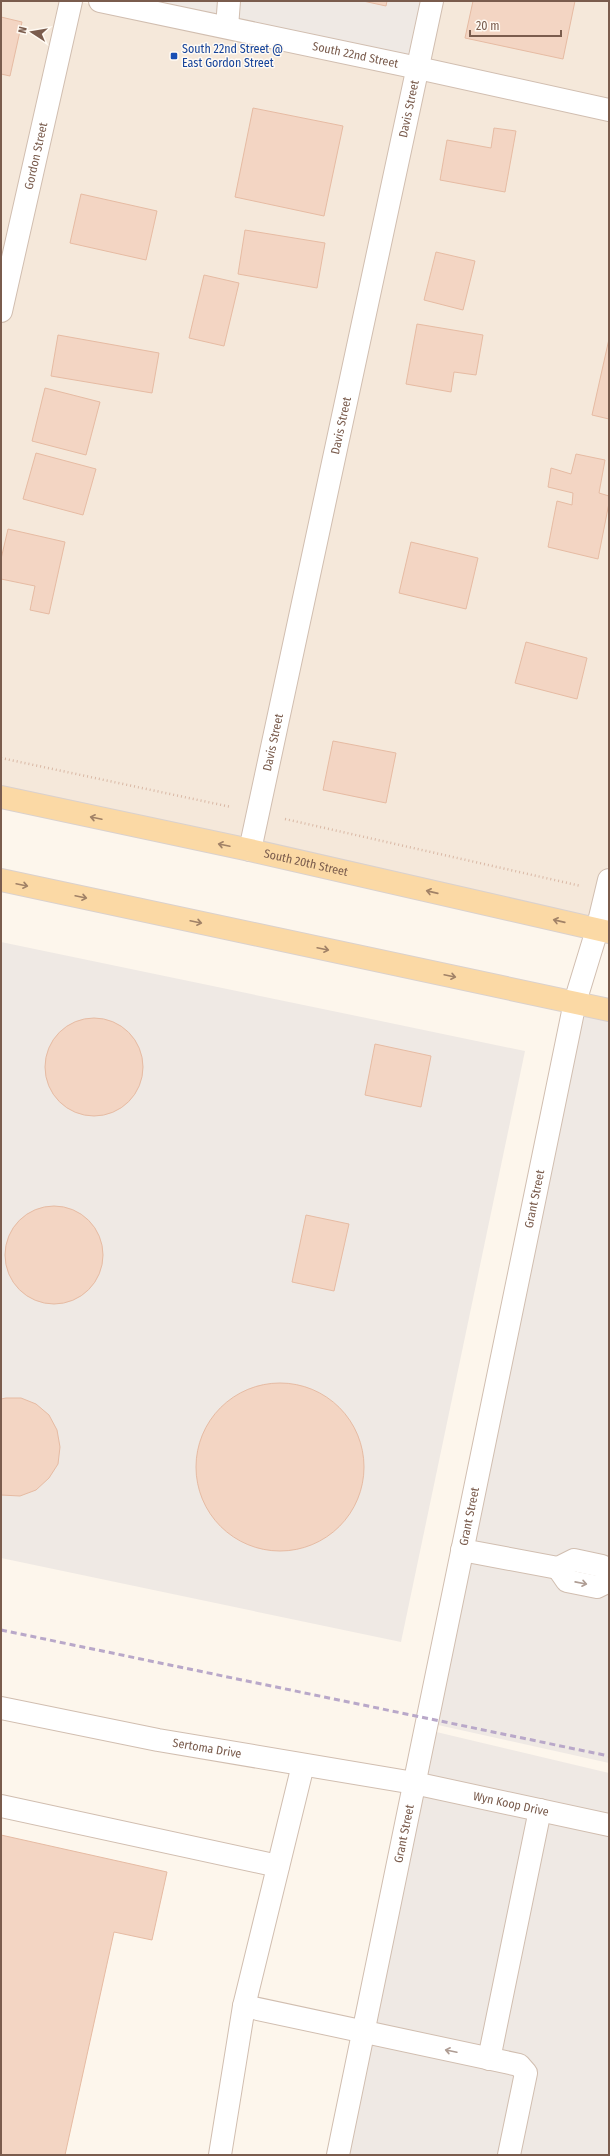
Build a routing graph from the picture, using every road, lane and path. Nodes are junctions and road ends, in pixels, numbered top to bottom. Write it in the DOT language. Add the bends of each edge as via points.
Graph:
graph roads {
  1 [pos="71,1"];
  2 [pos="100,1"];
  3 [pos="229,1"];
  4 [pos="432,1"];
  5 [pos="227,28"];
  6 [pos="418,68"];
  7 [pos="609,110"];
  8 [pos="1,311"];
  9 [pos="1,758"];
  10 [pos="1,798"];
  11 [pos="258,812"];
  12 [pos="250,850"];
  13 [pos="1,880"];
  14 [pos="608,886"];
  15 [pos="603,931"];
  16 [pos="575,1002"];
  17 [pos="609,1010"];
  18 [pos="462,1550"];
  19 [pos="558,1568"];
  20 [pos="609,1576"];
  21 [pos="609,1581"];
  22 [pos="1,1708"];
  23 [pos="303,1765"];
  24 [pos="414,1783"];
  25 [pos="1,1806"];
  26 [pos="540,1810"];
  27 [pos="609,1825"];
  28 [pos="278,1866"];
  29 [pos="244,2006"];
  30 [pos="363,2032"];
  31 [pos="489,2059"];
  32 [pos="220,2155"];
  33 [pos="338,2155"];
  34 [pos="509,2155"];
  1 -- 8 [label="street, Gordon Street"];
  2 -- 5 [label="street, South 22nd Street"];
  3 -- 5 [label="street"];
  4 -- 6 [label="street, Davis Street"];
  5 -- 6 [label="street, South 22nd Street"];
  6 -- 7 [label="street, South 22nd Street"];
  6 -- 11 [label="street, Davis Street"];
  9 -- 11 [label="path"];
  12 -- 10 [label="main road, South 20th Street, one-way"];
  11 -- 12 [label="street, Davis Street"];
  11 -- 14 [label="path"];
  15 -- 12 [label="main road, South 20th Street, one-way"];
  13 -- 16 [label="main road, one-way"];
  14 -- 15 [label="street, Grant Street"];
  15 -- 16 [label="street, Grant Street"];
  16 -- 17 [label="main road"];
  16 -- 18 [label="street, Grant Street"];
  18 -- 19 [label="street"];
  18 -- 24 [label="street, Grant Street"];
  19 -- 20 [label="street" via="574,1560 602,1566"];
  19 -- 21 [label="street, one-way" via="567,1581 597,1587"];
  22 -- 23 [label="street, Sertoma Drive" via="158,1740"];
  23 -- 24 [label="street, Sertoma Drive"];
  23 -- 28 [label="street"];
  24 -- 26 [label="street, Wyn Koop Drive"];
  24 -- 30 [label="street, Grant Street"];
  25 -- 28 [label="street"];
  26 -- 27 [label="street, Wyn Koop Drive"];
  26 -- 31 [label="street"];
  28 -- 29 [label="street"];
  29 -- 30 [label="street"];
  29 -- 32 [label="street"];
  31 -- 30 [label="street, one-way"];
  30 -- 33 [label="street, Grant Street"];
  31 -- 34 [label="street" via="519,2065 526,2073"];
}
